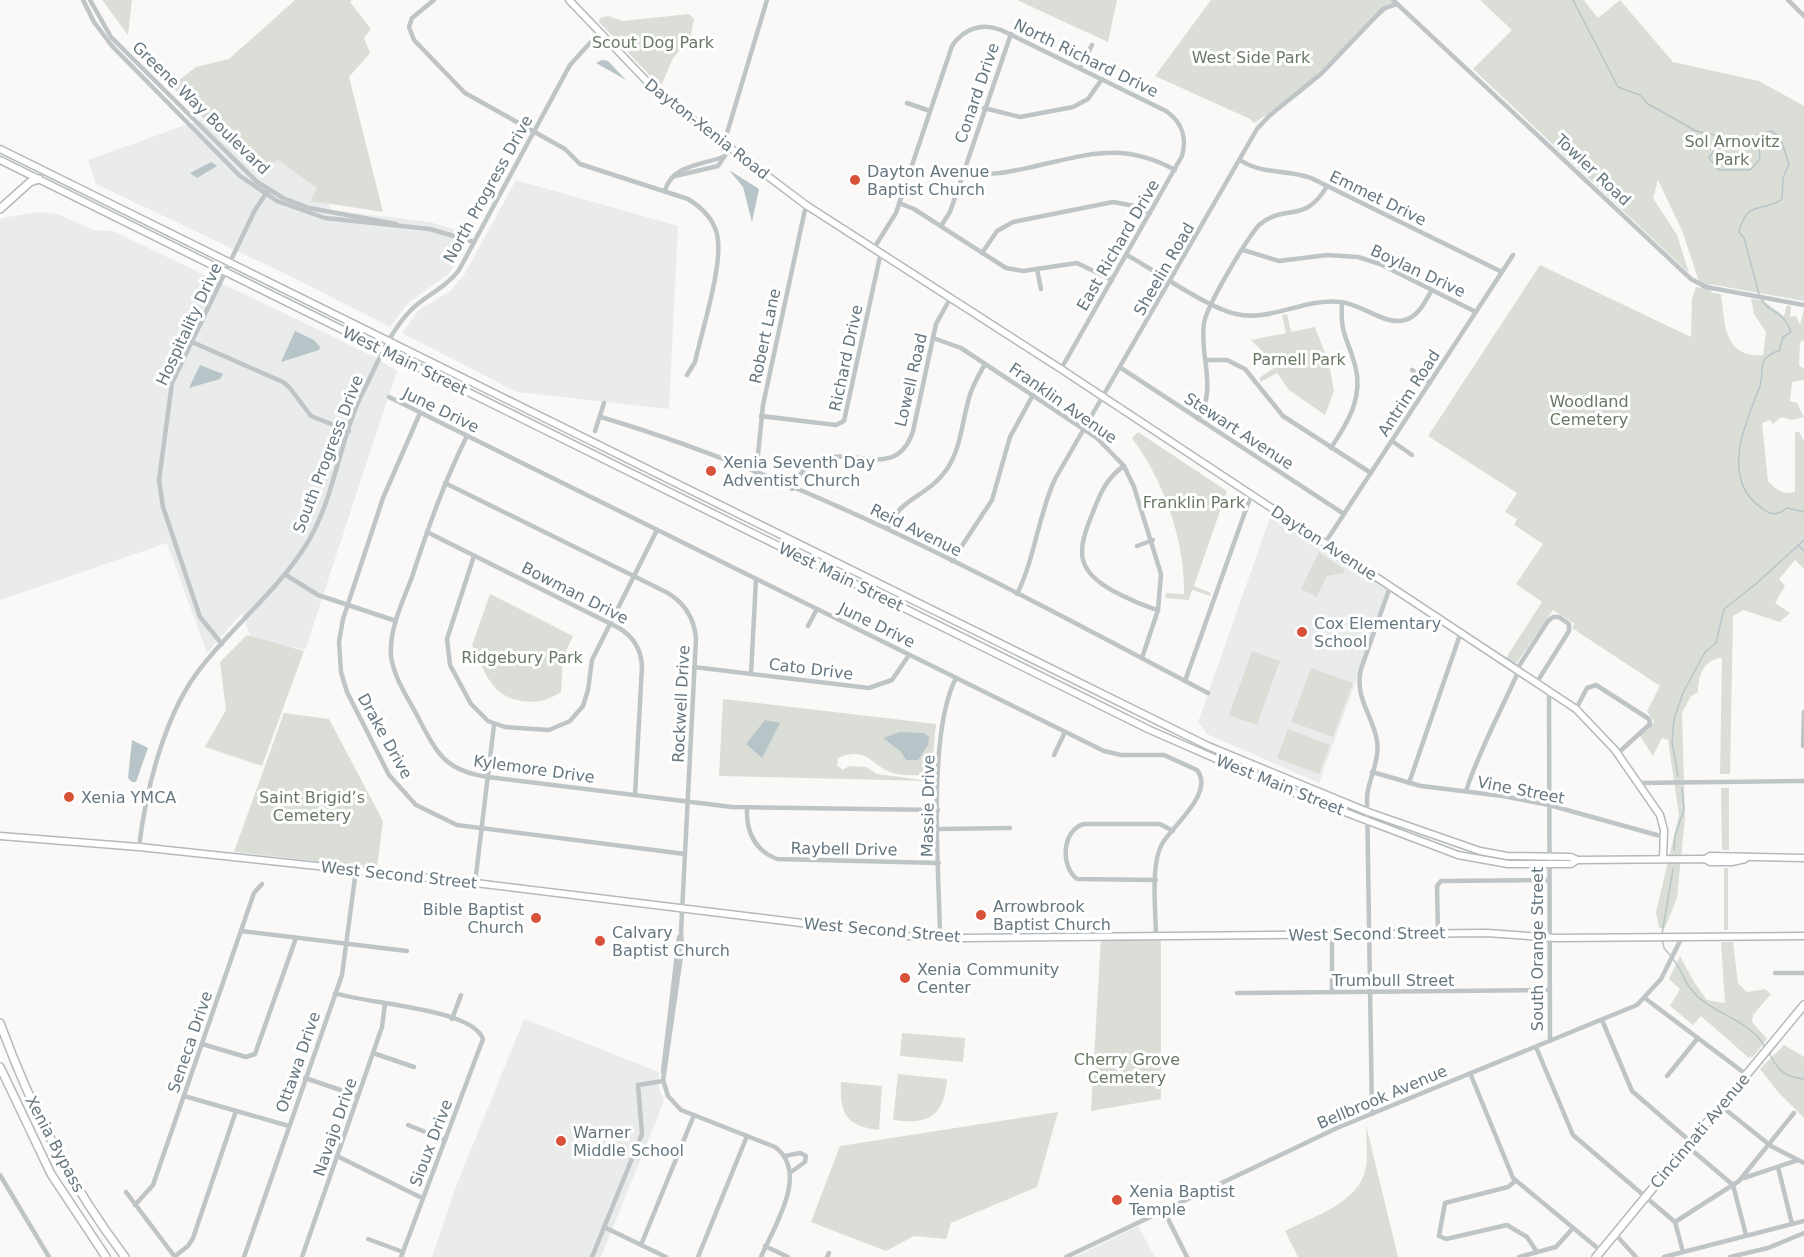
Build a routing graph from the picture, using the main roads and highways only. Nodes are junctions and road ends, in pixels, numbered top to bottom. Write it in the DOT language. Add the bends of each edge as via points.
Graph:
graph roads {
  1 [pos="569,0"];
  2 [pos="0,148"];
  3 [pos="0,160"];
  4 [pos="39,179"];
  5 [pos="0,209"];
  6 [pos="861,239"];
  7 [pos="387,346"];
  8 [pos="0,836"];
  9 [pos="1804,858"];
  10 [pos="1663,859"];
  11 [pos="1549,861"];
  12 [pos="1804,936"];
  13 [pos="1804,1005"];
  14 [pos="0,1023"];
  15 [pos="0,1067"];
  16 [pos="1598,1254"];
  17 [pos="106,1257"];
  18 [pos="125,1257"];
  1 -- 6 [label="main road, Dayton-Xenia Road" via="654,89 806,204"];
  2 -- 7 [label="main road, West Main Street"];
  3 -- 4 [label="main road, West Main Street"];
  4 -- 5 [label="highway" via="30,182"];
  4 -- 7 [label="main road, West Main Street"];
  6 -- 10 [label="main road, Dayton Avenue" via="1576,710 1617,754 1661,817"];
  7 -- 11 [label="main road, West Main Street" via="1254,766 1368,812 1486,853"];
  7 -- 11 [label="main road, West Main Street" via="1159,734 1257,778 1473,859 1508,864"];
  8 -- 12 [label="main road, West Second Street" via="475,883 891,935"];
  9 -- 10 [label="main road, West Main Street"];
  10 -- 11 [label="main road, West Main Street" via="1571,857"];
  13 -- 16 [label="highway, Cincinnati Avenue"];
  14 -- 18 [label="highway, Xenia Bypass" via="50,1137 83,1196"];
  15 -- 17 [label="highway, Xenia Bypass" via="51,1174"];
}
